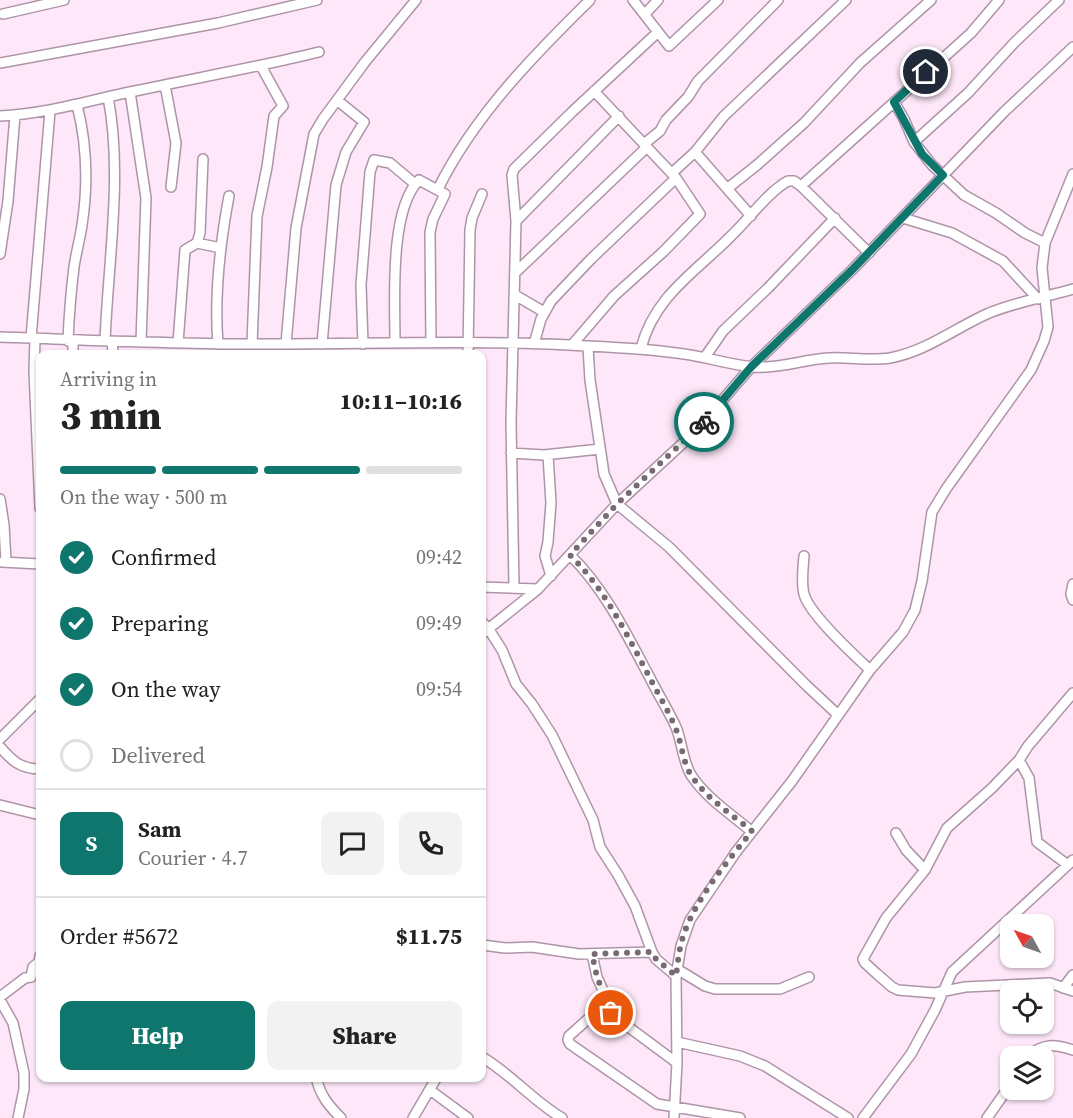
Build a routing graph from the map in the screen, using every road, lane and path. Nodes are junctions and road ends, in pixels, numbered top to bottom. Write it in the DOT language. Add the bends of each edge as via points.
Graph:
graph roads {
  1 [pos="64,0"];
  2 [pos="317,0"];
  3 [pos="416,0"];
  4 [pos="590,0"];
  5 [pos="633,0"];
  6 [pos="658,0"];
  7 [pos="718,0"];
  8 [pos="778,0"];
  9 [pos="846,0"];
  10 [pos="931,0"];
  11 [pos="999,0"];
  12 [pos="1059,0"];
  13 [pos="3,14"];
  14 [pos="645,14"];
  15 [pos="658,32"];
  16 [pos="1073,47"];
  17 [pos="319,52"];
  18 [pos="0,63"];
  19 [pos="261,66"];
  20 [pos="165,85"];
  21 [pos="594,91"];
  22 [pos="130,92"];
  23 [pos="108,97"];
  24 [pos="337,100"];
  25 [pos="894,102"];
  26 [pos="77,105"];
  27 [pos="50,111"];
  28 [pos="15,115"];
  29 [pos="0,116"];
  30 [pos="619,116"];
  31 [pos="914,142"];
  32 [pos="646,146"];
  33 [pos="695,152"];
  34 [pos="203,159"];
  35 [pos="1073,174"];
  36 [pos="674,175"];
  37 [pos="943,175"];
  38 [pos="415,184"];
  39 [pos="801,186"];
  40 [pos="171,187"];
  41 [pos="728,188"];
  42 [pos="438,189"];
  43 [pos="482,194"];
  44 [pos="229,196"];
  45 [pos="751,216"];
  46 [pos="834,218"];
  47 [pos="903,218"];
  48 [pos="516,221"];
  49 [pos="197,243"];
  50 [pos="1045,243"];
  51 [pos="221,248"];
  52 [pos="869,253"];
  53 [pos="0,254"];
  54 [pos="515,273"];
  55 [pos="1073,289"];
  56 [pos="515,295"];
  57 [pos="1042,298"];
  58 [pos="544,312"];
  59 [pos="0,337"];
  60 [pos="33,339"];
  61 [pos="70,341"];
  62 [pos="109,341"];
  63 [pos="141,342"];
  64 [pos="152,343"];
  65 [pos="178,343"];
  66 [pos="189,343"];
  67 [pos="383,343"];
  68 [pos="395,343"];
  69 [pos="428,343"];
  70 [pos="468,343"];
  71 [pos="223,344"];
  72 [pos="252,344"];
  73 [pos="286,344"];
  74 [pos="322,344"];
  75 [pos="363,344"];
  76 [pos="513,344"];
  77 [pos="534,344"];
  78 [pos="572,345"];
  79 [pos="588,347"];
  80 [pos="641,348"];
  81 [pos="266,349"];
  82 [pos="305,349"];
  83 [pos="343,349"];
  84 [pos="72,350"];
  85 [pos="112,350"];
  86 [pos="152,350"];
  87 [pos="189,350"];
  88 [pos="226,350"];
  89 [pos="383,350"];
  90 [pos="426,350"];
  91 [pos="468,350"];
  92 [pos="705,357"];
  93 [pos="751,367"];
  94 [pos="36,417"];
  95 [pos="600,448"];
  96 [pos="511,453"];
  97 [pos="548,455"];
  98 [pos="0,500"];
  99 [pos="617,504"];
  100 [pos="570,555"];
  101 [pos="804,556"];
  102 [pos="3,562"];
  103 [pos="36,564"];
  104 [pos="551,576"];
  105 [pos="1073,584"];
  106 [pos="486,587"];
  107 [pos="514,587"];
  108 [pos="538,589"];
  109 [pos="1073,600"];
  110 [pos="486,627"];
  111 [pos="486,630"];
  112 [pos="870,670"];
  113 [pos="1073,693"];
  114 [pos="36,703"];
  115 [pos="837,714"];
  116 [pos="0,739"];
  117 [pos="0,747"];
  118 [pos="1019,760"];
  119 [pos="36,768"];
  120 [pos="0,805"];
  121 [pos="36,814"];
  122 [pos="752,831"];
  123 [pos="896,833"];
  124 [pos="1070,866"];
  125 [pos="925,870"];
  126 [pos="486,946"];
  127 [pos="652,952"];
  128 [pos="592,954"];
  129 [pos="36,968"];
  130 [pos="676,972"];
  131 [pos="1073,975"];
  132 [pos="809,977"];
  133 [pos="1068,989"];
  134 [pos="943,992"];
  135 [pos="0,998"];
  136 [pos="607,1002"];
  137 [pos="677,1042"];
  138 [pos="1046,1046"];
  139 [pos="1073,1050"];
  140 [pos="486,1060"];
  141 [pos="677,1063"];
  142 [pos="317,1082"];
  143 [pos="435,1082"];
  144 [pos="430,1089"];
  145 [pos="1000,1100"];
  146 [pos="674,1107"];
  147 [pos="18,1118"];
  148 [pos="340,1118"];
  149 [pos="413,1118"];
  150 [pos="468,1118"];
  151 [pos="562,1118"];
  152 [pos="674,1118"];
  153 [pos="740,1118"];
  154 [pos="849,1118"];
  155 [pos="862,1118"];
  156 [pos="987,1118"];
  1 -- 13 [label="street"];
  2 -- 18 [label="street" via="218,23"];
  3 -- 24 [label="street"];
  4 -- 42 [label="street" via="488,110"];
  5 -- 14 [label="street"];
  6 -- 14 [label="street"];
  7 -- 15 [label="street" via="670,46"];
  8 -- 32 [label="street" via="698,81"];
  9 -- 33 [label="street" via="724,116"];
  10 -- 41 [label="street" via="860,63 804,123"];
  11 -- 25 [label="street" via="979,24"];
  12 -- 31 [label="street"];
  14 -- 15 [label="street"];
  15 -- 21 [label="street"];
  16 -- 37 [label="street"];
  17 -- 19 [label="street"];
  19 -- 20 [label="street"];
  19 -- 72 [label="street" via="283,106 274,116 259,201"];
  20 -- 22 [label="street"];
  20 -- 40 [label="street" via="176,143"];
  21 -- 30 [label="street"];
  21 -- 48 [label="street" via="514,170"];
  22 -- 23 [label="street"];
  22 -- 63 [label="street" via="146,198"];
  23 -- 26 [label="street"];
  23 -- 62 [label="street" via="114,129"];
  24 -- 73 [label="street" via="317,127 312,143 296,228"];
  24 -- 74 [label="street" via="364,122 346,152 336,185"];
  25 -- 31 [label="street"];
  25 -- 39 [label="street"];
  26 -- 27 [label="street"];
  26 -- 61 [label="street" via="85,141 84,182 71,289"];
  27 -- 28 [label="street"];
  27 -- 60 [label="street"];
  28 -- 29 [label="street"];
  28 -- 53 [label="street"];
  30 -- 32 [label="street"];
  30 -- 48 [label="street"];
  31 -- 37 [label="street"];
  32 -- 36 [label="street"];
  32 -- 54 [label="street"];
  33 -- 36 [label="street"];
  33 -- 41 [label="street"];
  34 -- 49 [label="street"];
  35 -- 50 [label="street"];
  36 -- 58 [label="street"];
  36 -- 78 [label="street" via="700,214 614,296"];
  37 -- 47 [label="street"];
  37 -- 50 [label="street" via="964,195"];
  38 -- 42 [label="street" via="420,180"];
  38 -- 68 [label="street" via="405,205 399,235"];
  38 -- 75 [label="street" via="390,163 374,159 363,252"];
  39 -- 45 [label="street" via="791,180 785,182"];
  39 -- 46 [label="street"];
  41 -- 45 [label="street"];
  42 -- 69 [label="street" via="445,194 430,232"];
  43 -- 70 [label="street" via="470,230"];
  44 -- 51 [label="street"];
  45 -- 80 [label="street" via="669,295 652,318"];
  46 -- 52 [label="street"];
  46 -- 92 [label="street" via="723,331"];
  47 -- 52 [label="street"];
  47 -- 57 [label="street" via="952,233 1004,261"];
  48 -- 54 [label="street"];
  49 -- 51 [label="street"];
  49 -- 65 [label="street" via="184,253"];
  50 -- 57 [label="street"];
  51 -- 71 [label="street" via="216,310"];
  52 -- 93 [label="street"];
  54 -- 56 [label="street"];
  55 -- 57 [label="street"];
  56 -- 58 [label="street"];
  56 -- 76 [label="street"];
  57 -- 93 [label="street" via="990,313 902,355"];
  57 -- 112 [label="street" via="1048,327 1039,354 932,512 915,610 903,632"];
  58 -- 77 [label="street"];
  59 -- 60 [label="street"];
  60 -- 61 [label="street"];
  60 -- 94 [label="street"];
  61 -- 62 [label="street"];
  61 -- 84 [label="street"];
  62 -- 63 [label="street"];
  62 -- 85 [label="street"];
  63 -- 64 [label="street"];
  64 -- 65 [label="street"];
  64 -- 86 [label="street"];
  65 -- 66 [label="street"];
  66 -- 71 [label="street"];
  66 -- 87 [label="street"];
  67 -- 68 [label="street"];
  67 -- 75 [label="street"];
  67 -- 89 [label="street"];
  68 -- 69 [label="street"];
  69 -- 70 [label="street"];
  69 -- 90 [label="street"];
  70 -- 76 [label="street"];
  70 -- 91 [label="street"];
  71 -- 72 [label="street"];
  71 -- 88 [label="street"];
  72 -- 81 [label="street"];
  73 -- 81 [label="street"];
  73 -- 82 [label="street"];
  74 -- 82 [label="street"];
  74 -- 83 [label="street"];
  75 -- 83 [label="street"];
  76 -- 77 [label="street"];
  76 -- 96 [label="street"];
  77 -- 78 [label="street"];
  78 -- 79 [label="street"];
  79 -- 80 [label="street"];
  79 -- 95 [label="street"];
  80 -- 92 [label="street"];
  92 -- 93 [label="street"];
  93 -- 99 [label="street" via="694,432"];
  95 -- 97 [label="street"];
  95 -- 99 [label="street" via="607,484"];
  96 -- 97 [label="street"];
  96 -- 107 [label="street"];
  97 -- 104 [label="street" via="551,502 545,556"];
  98 -- 102 [label="street"];
  99 -- 100 [label="street"];
  99 -- 115 [label="street" via="669,547"];
  100 -- 104 [label="street"];
  100 -- 122 [label="street" via="594,583 628,637 675,725 692,777"];
  101 -- 112 [label="street" via="804,597 824,625"];
  102 -- 103 [label="street"];
  104 -- 108 [label="street"];
  105 -- 109 [label="street"];
  106 -- 107 [label="street"];
  107 -- 108 [label="street"];
  108 -- 110 [label="street"];
  111 -- 127 [label="street" via="502,650 516,684 552,735 590,814 600,847 635,906"];
  112 -- 115 [label="street"];
  113 -- 118 [label="street"];
  114 -- 116 [label="street"];
  115 -- 122 [label="street" via="792,782"];
  117 -- 119 [label="street" via="12,761"];
  118 -- 124 [label="street" via="1029,778 1037,842"];
  118 -- 125 [label="street" via="946,828"];
  120 -- 121 [label="street"];
  122 -- 130 [label="street" via="690,920"];
  123 -- 125 [label="street"];
  124 -- 134 [label="street" via="952,972"];
  125 -- 134 [label="street" via="886,918 863,959 895,989"];
  126 -- 128 [label="street"];
  127 -- 128 [label="street"];
  127 -- 130 [label="street"];
  128 -- 136 [label="street"];
  129 -- 135 [label="street" via="31,977"];
  130 -- 132 [label="street" via="715,989 780,988"];
  130 -- 137 [label="street"];
  131 -- 133 [label="street"];
  133 -- 134 [label="street" via="1050,983 1004,984"];
  134 -- 155 [label="street" via="911,1054"];
  135 -- 147 [label="street" via="13,1023 24,1073"];
  136 -- 141 [label="street" via="615,1017"];
  136 -- 146 [label="street" via="569,1036 570,1044 657,1104"];
  137 -- 141 [label="street"];
  137 -- 154 [label="street" via="740,1056 765,1066"];
  138 -- 139 [label="street"];
  140 -- 151 [label="street"];
  141 -- 146 [label="street"];
  142 -- 148 [label="street" via="324,1100"];
  143 -- 144 [label="street"];
  144 -- 149 [label="street"];
  144 -- 150 [label="street"];
  145 -- 156 [label="street"];
  146 -- 152 [label="street"];
  146 -- 153 [label="street"];
}
